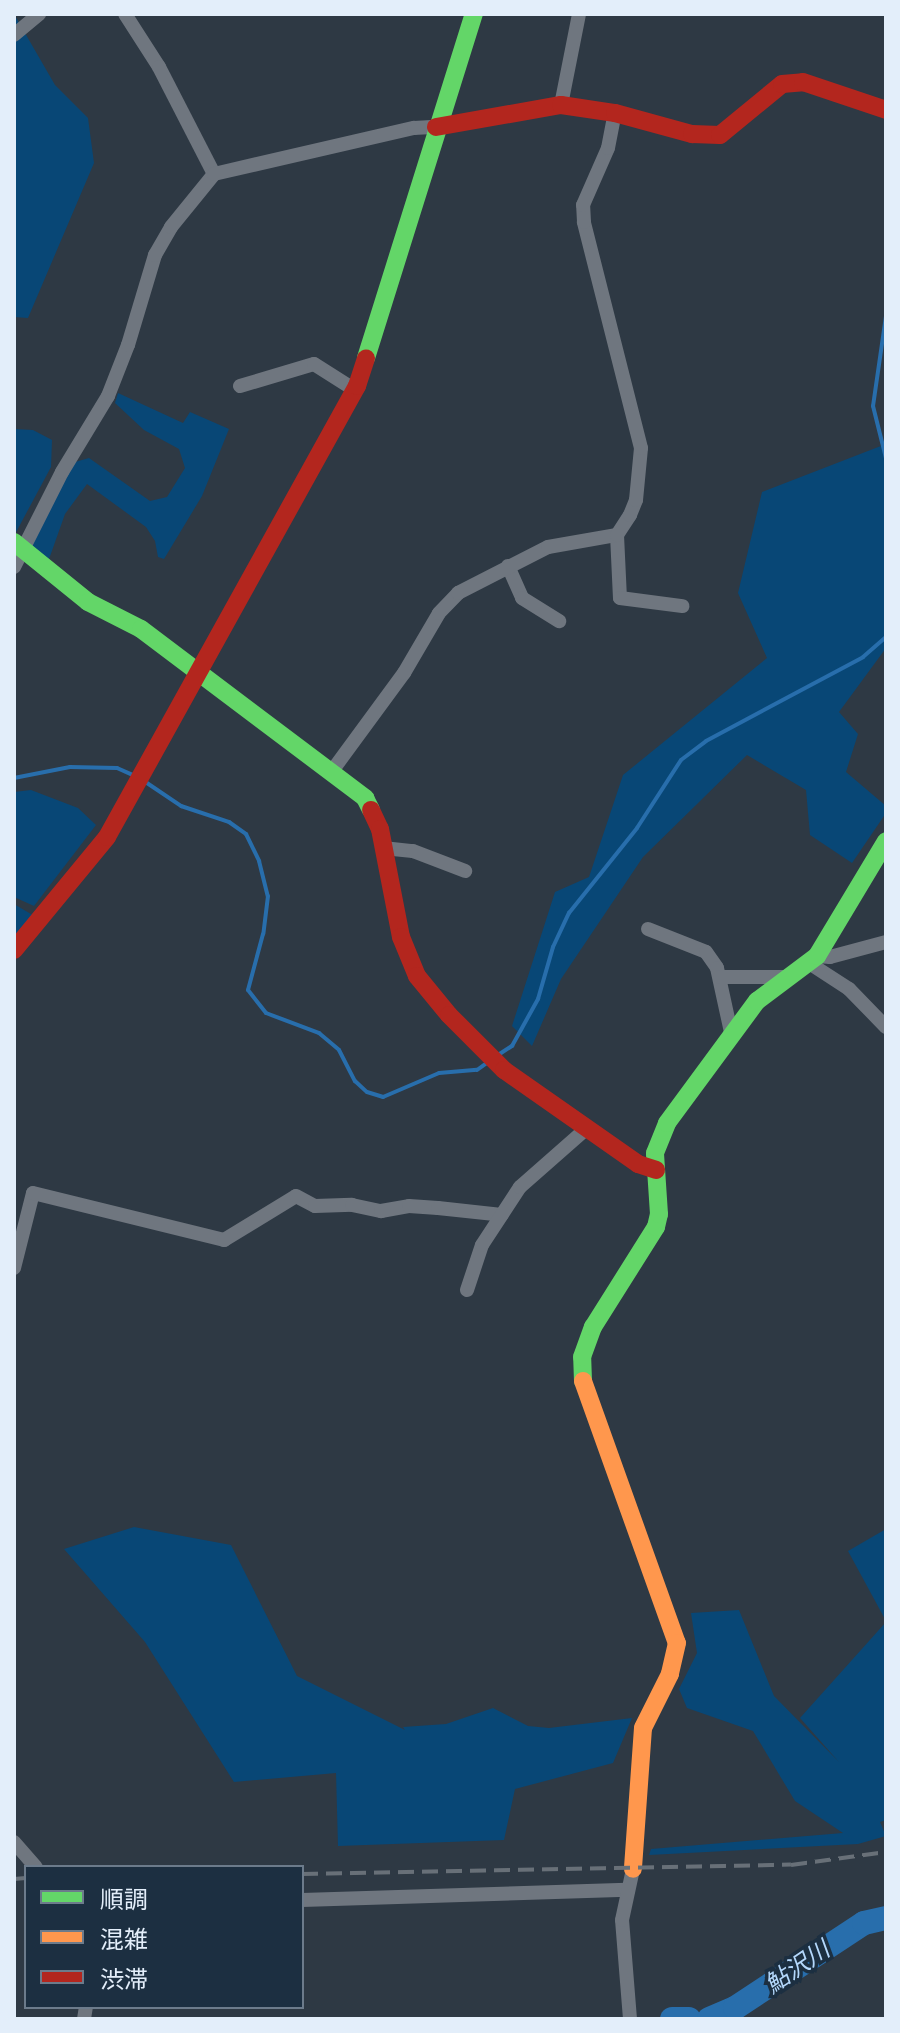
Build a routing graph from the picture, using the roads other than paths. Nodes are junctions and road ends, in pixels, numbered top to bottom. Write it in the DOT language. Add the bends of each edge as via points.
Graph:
graph roads {
  1 [pos="39,14"];
  2 [pos="125,14"];
  3 [pos="474,14"];
  4 [pos="579,14"];
  5 [pos="14,35"];
  6 [pos="561,105"];
  7 [pos="886,110"];
  8 [pos="615,113"];
  9 [pos="436,127"];
  10 [pos="214,174"];
  11 [pos="240,386"];
  12 [pos="355,390"];
  13 [pos="617,535"];
  14 [pos="18,546"];
  15 [pos="508,566"];
  16 [pos="14,567"];
  17 [pos="682,606"];
  18 [pos="559,621"];
  19 [pos="197,670"];
  20 [pos="332,771"];
  21 [pos="886,841"];
  22 [pos="383,848"];
  23 [pos="465,871"];
  24 [pos="648,929"];
  25 [pos="886,942"];
  26 [pos="14,950"];
  27 [pos="813,959"];
  28 [pos="720,977"];
  29 [pos="787,977"];
  30 [pos="886,1027"];
  31 [pos="731,1032"];
  32 [pos="587,1128"];
  33 [pos="656,1170"];
  34 [pos="502,1215"];
  35 [pos="14,1268"];
  36 [pos="467,1290"];
  37 [pos="14,1842"];
  38 [pos="34,1865"];
  39 [pos="633,1869"];
  40 [pos="627,1890"];
  41 [pos="304,1900"];
  42 [pos="630,2019"];
  1 -- 5 [label="street"];
  2 -- 10 [label="street"];
  3 -- 9 [label="street"];
  4 -- 6 [label="street"];
  6 -- 8 [label="street"];
  6 -- 9 [label="street"];
  7 -- 8 [label="street" via="803,82 782,84 720,135 692,134"];
  8 -- 13 [label="street" via="608,148 583,205 641,448 636,500"];
  9 -- 10 [label="street"];
  9 -- 12 [label="street"];
  10 -- 14 [label="street" via="155,255 108,396"];
  11 -- 12 [label="street" via="314,364"];
  12 -- 19 [label="street"];
  13 -- 15 [label="street" via="548,547"];
  13 -- 17 [label="street" via="620,598"];
  14 -- 16 [label="street"];
  14 -- 19 [label="street" via="88,602 141,629"];
  15 -- 18 [label="street" via="522,598"];
  15 -- 20 [label="street" via="458,593 439,613 404,673"];
  19 -- 20 [label="street"];
  19 -- 26 [label="street" via="107,837"];
  20 -- 22 [label="street" via="365,798"];
  21 -- 27 [label="street"];
  22 -- 23 [label="street" via="413,851"];
  22 -- 32 [label="street" via="401,937 417,976 504,1070"];
  24 -- 28 [label="street" via="706,952"];
  25 -- 27 [label="street"];
  27 -- 29 [label="street"];
  27 -- 30 [label="street"];
  28 -- 29 [label="street"];
  28 -- 31 [label="street"];
  29 -- 31 [label="street"];
  31 -- 33 [label="street" via="658,1140"];
  32 -- 33 [label="street" via="638,1164"];
  32 -- 34 [label="street" via="520,1187"];
  33 -- 39 [label="street" via="656,1227 593,1327 582,1357 584,1391 677,1643 670,1674 643,1728"];
  34 -- 35 [label="street" via="409,1206 381,1211 315,1206 296,1196 224,1240 33,1193"];
  34 -- 36 [label="street" via="482,1245"];
  37 -- 38 [label="street"];
  39 -- 40 [label="street"];
  40 -- 41 [label="street"];
  40 -- 42 [label="street" via="622,1920"];
}
